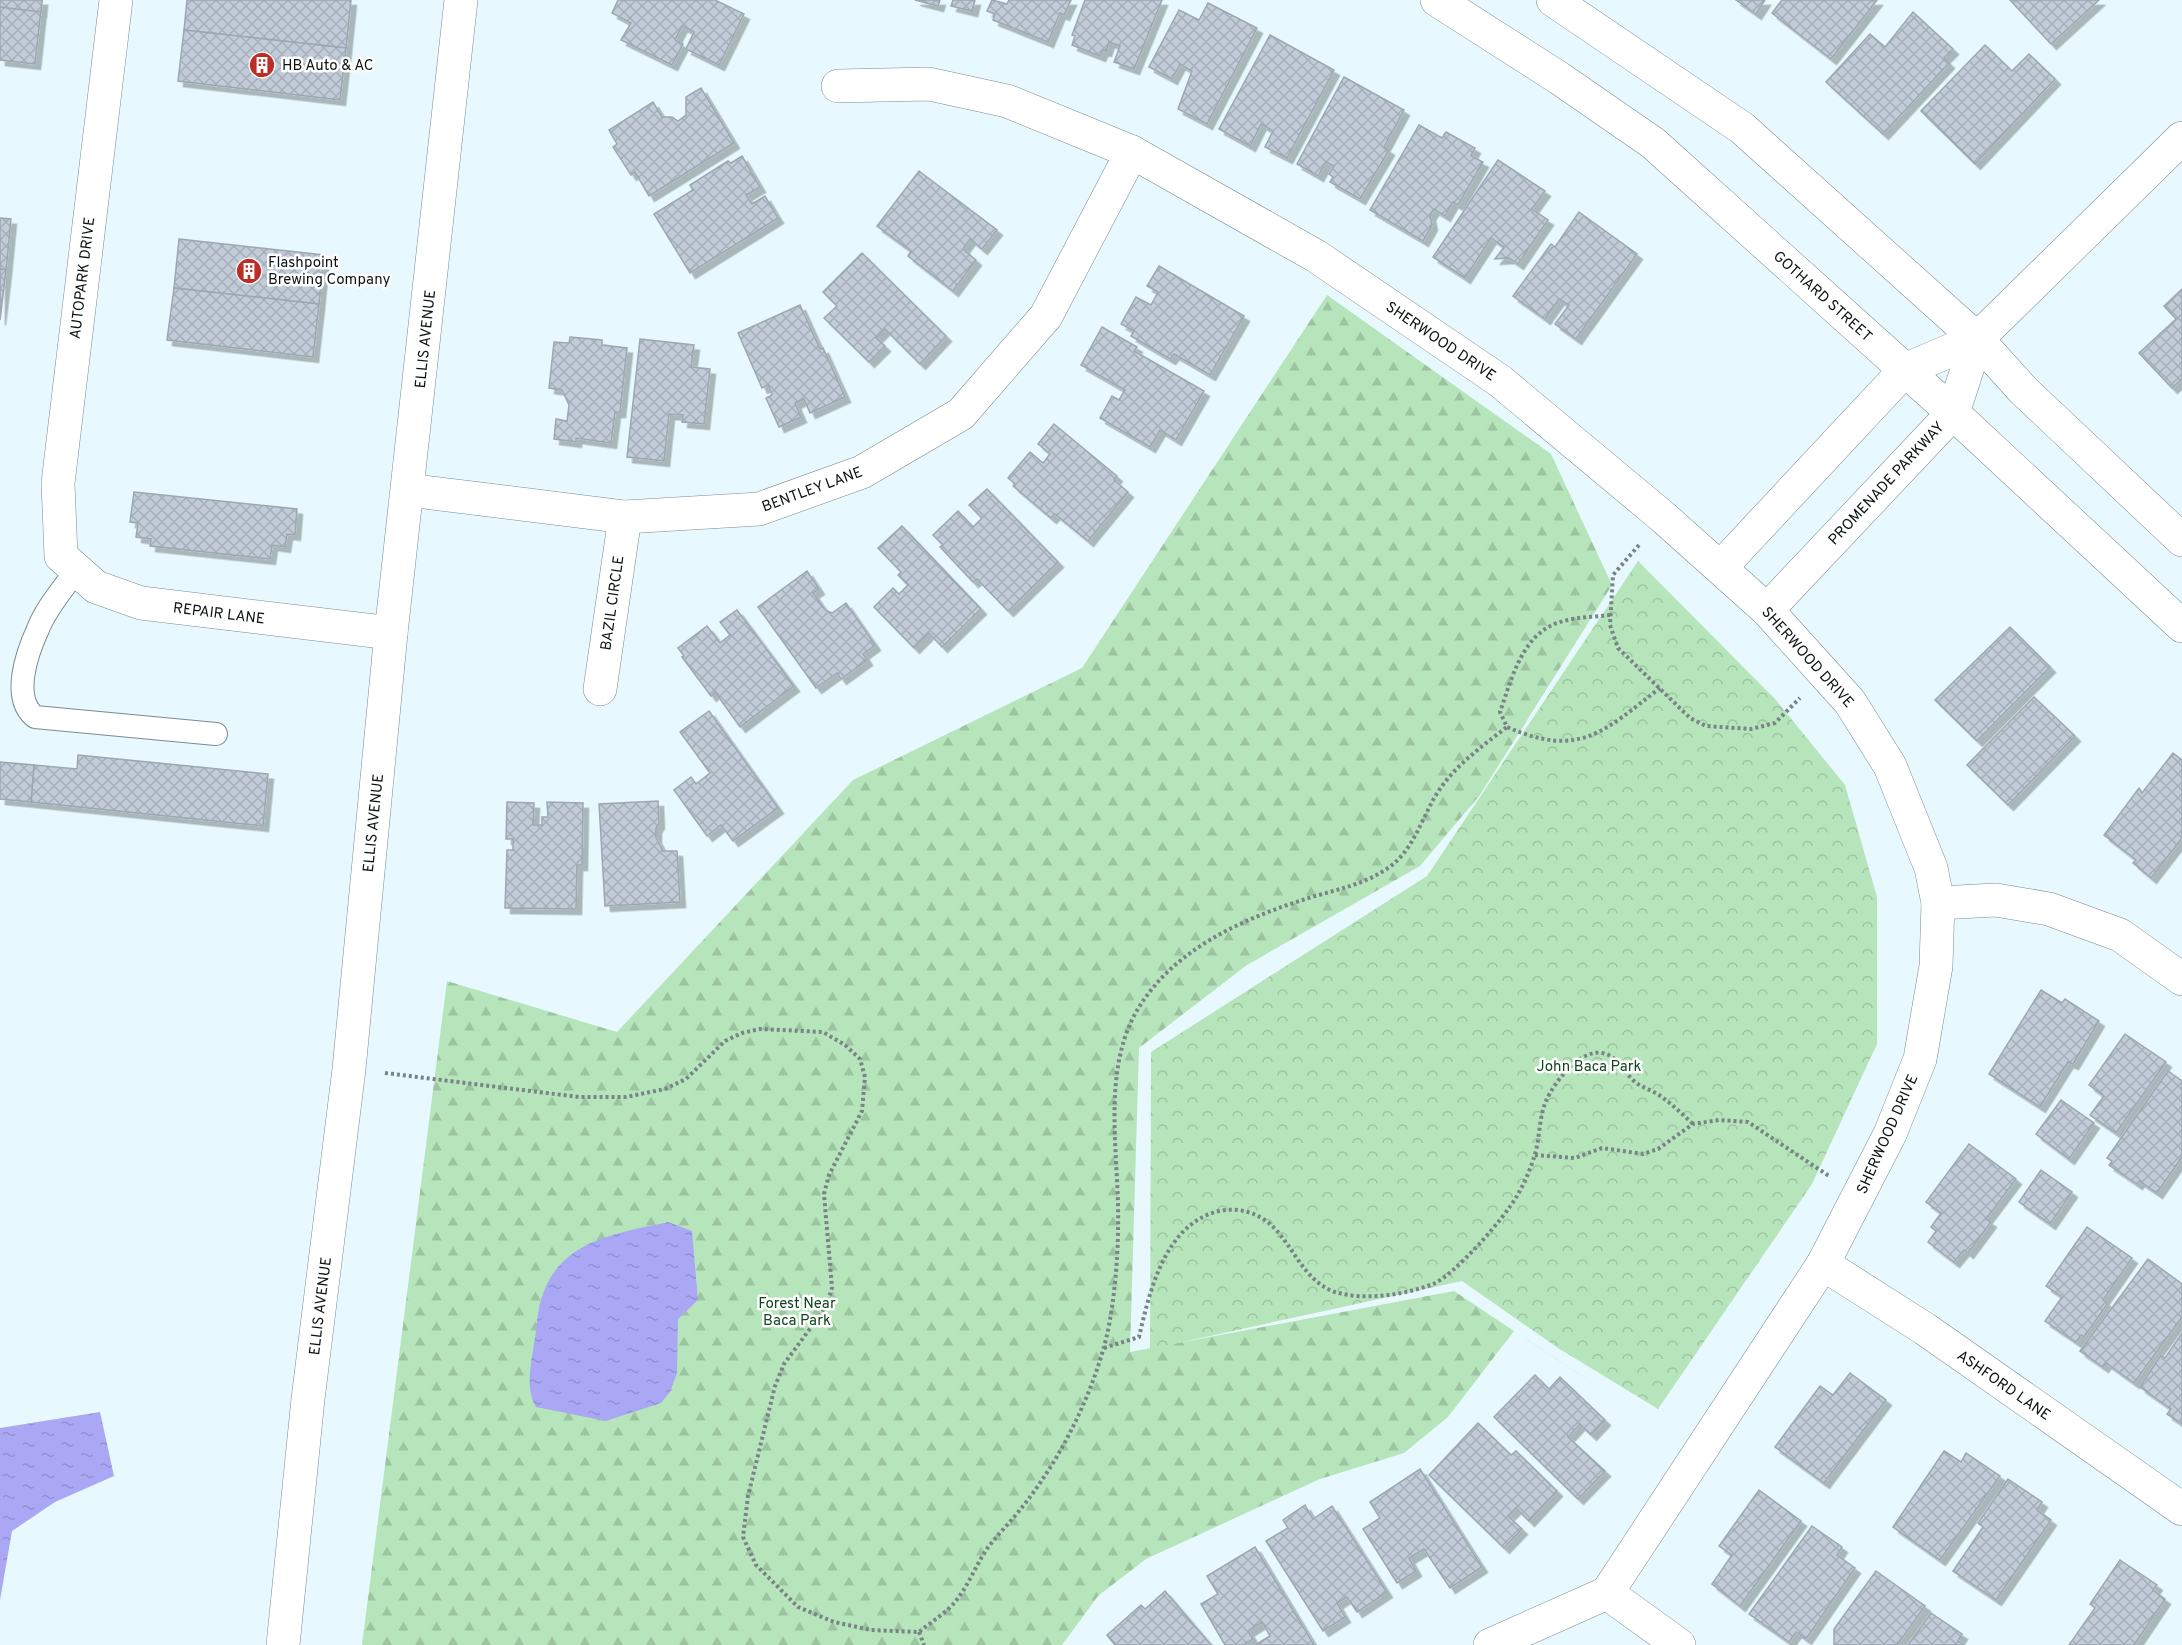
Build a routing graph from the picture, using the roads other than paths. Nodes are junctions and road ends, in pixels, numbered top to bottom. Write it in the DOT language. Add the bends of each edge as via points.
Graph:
graph roads {
  1 [pos="116,0"];
  2 [pos="461,0"];
  3 [pos="1437,0"];
  4 [pos="1553,0"];
  5 [pos="838,86"];
  6 [pos="2182,138"];
  7 [pos="1132,152"];
  8 [pos="1977,339"];
  9 [pos="1905,370"];
  10 [pos="1953,413"];
  11 [pos="408,490"];
  12 [pos="624,517"];
  13 [pos="2182,540"];
  14 [pos="69,563"];
  15 [pos="1722,567"];
  16 [pos="1767,610"];
  17 [pos="2182,626"];
  18 [pos="391,633"];
  19 [pos="600,689"];
  20 [pos="216,734"];
  21 [pos="1938,903"];
  22 [pos="2182,979"];
  23 [pos="1823,1264"];
  24 [pos="2182,1509"];
  25 [pos="1607,1593"];
  26 [pos="283,1645"];
  27 [pos="1490,1645"];
  28 [pos="1679,1645"];
  1 -- 14 [label="street, AUTOPARK DRIVE" via="58,483"];
  2 -- 11 [label="street, ELLIS AVENUE"];
  3 -- 9 [label="street, GOTHARD STREET" via="1653,143"];
  4 -- 8 [label="street" via="1742,128"];
  5 -- 7 [label="street, SHERWOOD DRIVE" via="929,84 1007,101"];
  6 -- 8 [label="street, PROMENADE PARKWAY"];
  7 -- 12 [label="street, BENTLEY LANE" via="1046,316 961,414 862,472 759,509"];
  7 -- 15 [label="street, SHERWOOD DRIVE" via="1316,255 1491,375"];
  8 -- 9 [label="street, PROMENADE PARKWAY"];
  8 -- 10 [label="street, PROMENADE PARKWAY"];
  8 -- 13 [label="street" via="2023,390"];
  9 -- 10 [label="street, GOTHARD STREET"];
  9 -- 15 [label="street, PROMENADE PARKWAY"];
  10 -- 16 [label="street, PROMENADE PARKWAY"];
  10 -- 17 [label="street, GOTHARD STREET"];
  11 -- 12 [label="street, BENTLEY LANE"];
  11 -- 18 [label="street, ELLIS AVENUE"];
  12 -- 19 [label="street, BAZIL CIRCLE"];
  14 -- 18 [label="street, REPAIR LANE" via="96,587 141,603"];
  14 -- 20 [label="lane" via="38,627 25,669 23,701 27,711 35,717"];
  15 -- 16 [label="street, SHERWOOD DRIVE"];
  16 -- 21 [label="street, SHERWOOD DRIVE" via="1850,702 1890,765 1931,868"];
  18 -- 26 [label="street, ELLIS AVENUE" via="349,1069 308,1399"];
  21 -- 22 [label="street" via="1996,900 2049,909 2120,935"];
  21 -- 23 [label="street, SHERWOOD DRIVE" via="1936,966 1920,1059 1890,1134"];
  23 -- 24 [label="street, ASHFORD LANE" via="1925,1329"];
  23 -- 25 [label="street, SHERWOOD DRIVE"];
  25 -- 27 [label="street"];
  25 -- 28 [label="street"];
}
